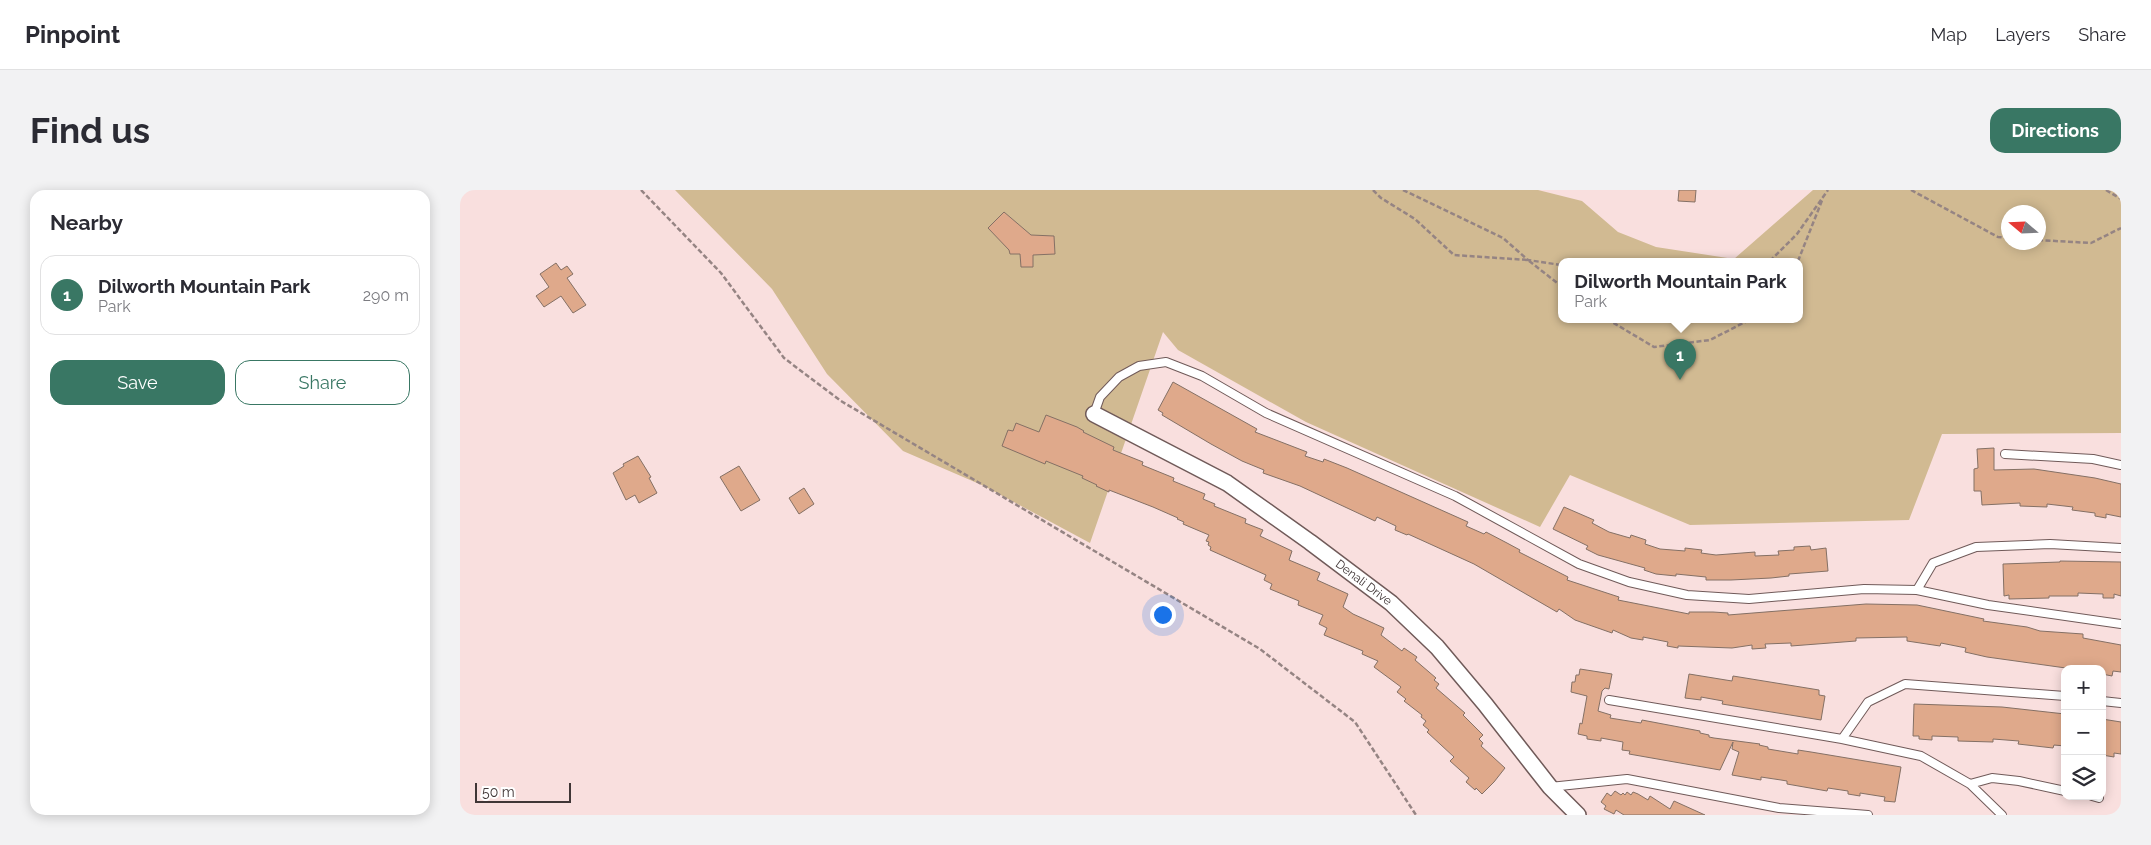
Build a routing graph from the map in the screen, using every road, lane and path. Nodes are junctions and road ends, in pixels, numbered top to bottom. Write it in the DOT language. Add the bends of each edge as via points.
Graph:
graph roads {
  1 [pos="641,190"];
  2 [pos="1373,190"];
  3 [pos="1403,190"];
  4 [pos="1911,190"];
  5 [pos="2106,190"];
  6 [pos="1826,191"];
  7 [pos="2121,198"];
  8 [pos="2121,228"];
  9 [pos="2001,237"];
  10 [pos="2046,240"];
  11 [pos="1773,258"];
  12 [pos="1799,258"];
  13 [pos="1528,260"];
  14 [pos="1558,265"];
  15 [pos="1558,284"];
  16 [pos="1614,323"];
  17 [pos="1743,323"];
  18 [pos="1094,414"];
  19 [pos="2005,454"];
  20 [pos="2121,465"];
  21 [pos="2121,548"];
  22 [pos="1917,590"];
  23 [pos="2121,624"];
  24 [pos="2061,696"];
  25 [pos="1609,700"];
  26 [pos="2106,701"];
  27 [pos="2121,703"];
  28 [pos="1842,739"];
  29 [pos="1970,784"];
  30 [pos="1550,787"];
  31 [pos="2061,790"];
  32 [pos="1416,815"];
  33 [pos="1578,815"];
  34 [pos="1868,815"];
  35 [pos="2002,815"];
  1 -- 32 [label="path" via="721,273 784,358 841,401 1260,649 1355,722"];
  2 -- 13 [label="path" via="1414,219 1454,255"];
  3 -- 13 [label="path" via="1503,238"];
  4 -- 9 [label="path"];
  5 -- 7 [label="path"];
  6 -- 11 [label="path" via="1796,234"];
  6 -- 12 [label="path"];
  8 -- 10 [label="path" via="2091,243"];
  13 -- 14 [label="path"];
  13 -- 15 [label="path"];
  16 -- 17 [label="path" via="1654,347 1710,340"];
  18 -- 22 [label="lane" via="1100,397 1119,377 1139,366 1166,362 1202,376 1266,413 1455,496 1579,564 1629,582 1686,595 1749,599 1864,589"];
  18 -- 30 [label="street, Denali Drive" via="1227,483 1391,603 1449,662"];
  19 -- 20 [label="lane" via="2093,459"];
  21 -- 22 [label="lane" via="2050,544 1976,547 1933,563"];
  22 -- 23 [label="lane" via="1988,605"];
  24 -- 28 [label="lane" via="1905,684 1868,702"];
  25 -- 28 [label="lane"];
  26 -- 27 [label="lane"];
  28 -- 29 [label="lane" via="1920,756"];
  29 -- 31 [label="lane" via="1992,778"];
  29 -- 35 [label="lane"];
  30 -- 33 [label="street, Denali Drive"];
  30 -- 34 [label="lane" via="1627,779 1779,808"];
}
